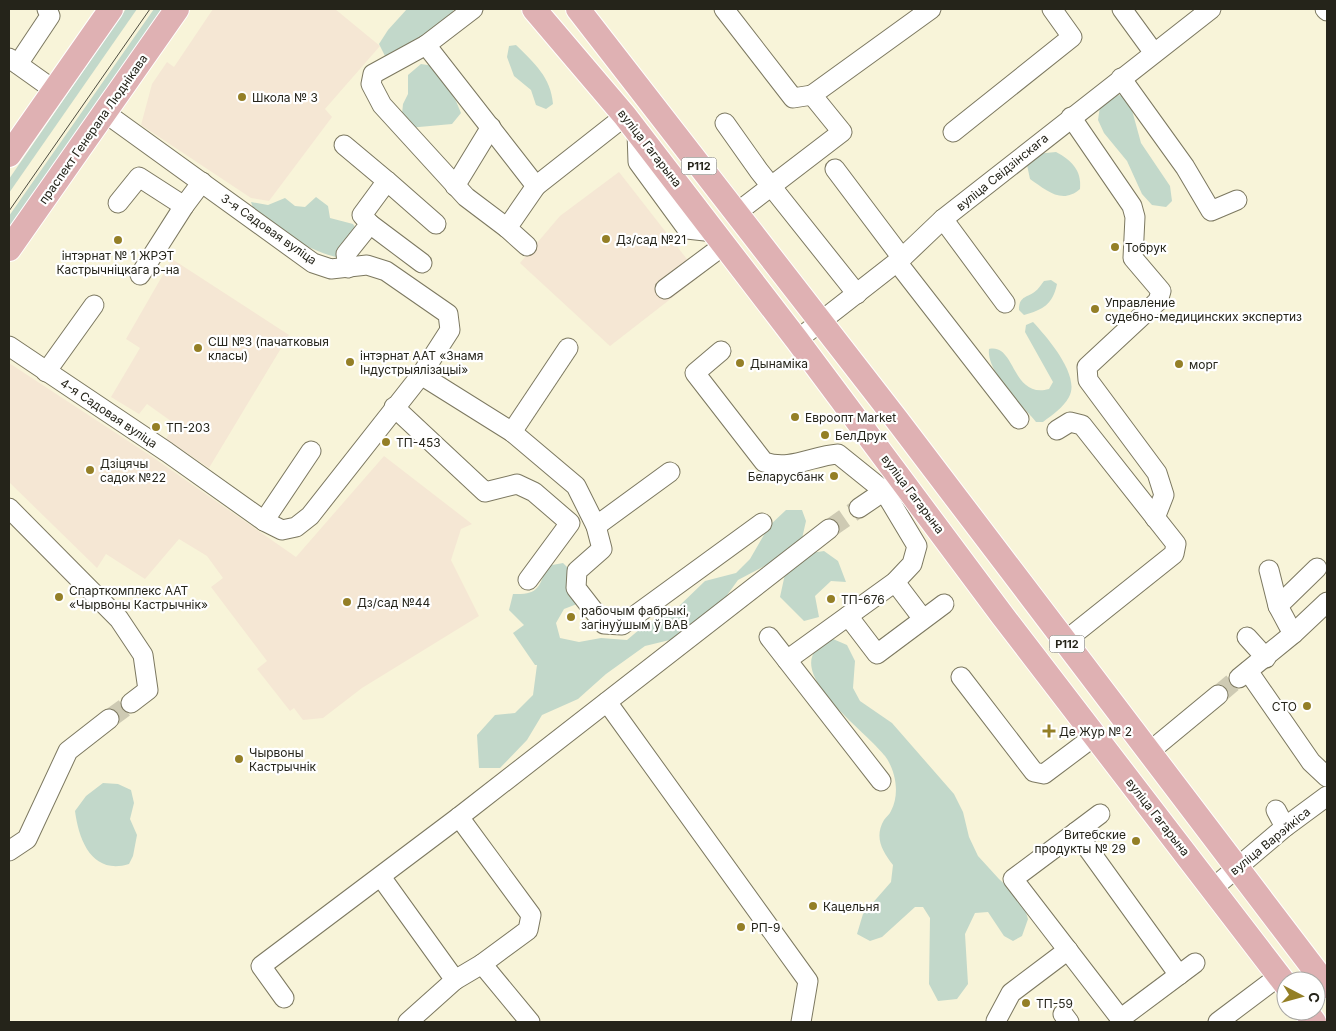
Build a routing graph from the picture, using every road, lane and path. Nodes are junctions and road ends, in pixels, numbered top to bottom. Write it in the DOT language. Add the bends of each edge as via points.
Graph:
graph roads {
  1 [pos="47,9"];
  2 [pos="111,9"];
  3 [pos="177,9"];
  4 [pos="473,9"];
  5 [pos="578,9"];
  6 [pos="724,9"];
  7 [pos="931,9"];
  8 [pos="1052,9"];
  9 [pos="1122,9"];
  10 [pos="1210,9"];
  11 [pos="543,11"];
  12 [pos="426,45"];
  13 [pos="1154,54"];
  14 [pos="13,61"];
  15 [pos="1121,78"];
  16 [pos="54,90"];
  17 [pos="812,95"];
  18 [pos="104,112"];
  19 [pos="1071,117"];
  20 [pos="725,123"];
  21 [pos="631,124"];
  22 [pos="491,127"];
  23 [pos="953,132"];
  24 [pos="344,145"];
  25 [pos="9,155"];
  26 [pos="835,169"];
  27 [pos="387,181"];
  28 [pos="202,182"];
  29 [pos="456,186"];
  30 [pos="536,186"];
  31 [pos="770,186"];
  32 [pos="1237,200"];
  33 [pos="118,203"];
  34 [pos="184,206"];
  35 [pos="735,214"];
  36 [pos="943,219"];
  37 [pos="370,224"];
  38 [pos="436,224"];
  39 [pos="507,228"];
  40 [pos="719,238"];
  41 [pos="527,246"];
  42 [pos="9,249"];
  43 [pos="899,260"];
  44 [pos="422,263"];
  45 [pos="348,268"];
  46 [pos="140,275"];
  47 [pos="665,288"];
  48 [pos="856,294"];
  49 [pos="1005,303"];
  50 [pos="94,305"];
  51 [pos="820,323"];
  52 [pos="798,340"];
  53 [pos="9,346"];
  54 [pos="568,348"];
  55 [pos="721,351"];
  56 [pos="46,372"];
  57 [pos="421,375"];
  58 [pos="394,407"];
  59 [pos="1018,419"];
  60 [pos="1057,430"];
  61 [pos="512,432"];
  62 [pos="311,451"];
  63 [pos="670,472"];
  64 [pos="893,485"];
  65 [pos="9,508"];
  66 [pos="859,508"];
  67 [pos="1155,518"];
  68 [pos="264,521"];
  69 [pos="762,523"];
  70 [pos="596,526"];
  71 [pos="830,529"];
  72 [pos="1317,568"];
  73 [pos="1270,570"];
  74 [pos="528,580"];
  75 [pos="895,582"];
  76 [pos="1027,594"];
  77 [pos="1327,602"];
  78 [pos="944,604"];
  79 [pos="1278,606"];
  80 [pos="1002,615"];
  81 [pos="848,616"];
  82 [pos="923,620"];
  83 [pos="1293,634"];
  84 [pos="769,637"];
  85 [pos="1247,637"];
  86 [pos="1065,641"];
  87 [pos="1266,658"];
  88 [pos="787,660"];
  89 [pos="961,677"];
  90 [pos="1218,695"];
  91 [pos="607,702"];
  92 [pos="131,703"];
  93 [pos="109,719"];
  94 [pos="1096,735"];
  95 [pos="1150,752"];
  96 [pos="1327,777"];
  97 [pos="881,781"];
  98 [pos="1327,796"];
  99 [pos="1276,810"];
  100 [pos="1100,814"];
  101 [pos="459,817"];
  102 [pos="1285,827"];
  103 [pos="1076,832"];
  104 [pos="9,850"];
  105 [pos="1237,867"];
  106 [pos="381,877"];
  107 [pos="1213,888"];
  108 [pos="1068,950"];
  109 [pos="1194,963"];
  110 [pos="482,964"];
  111 [pos="1276,972"];
  112 [pos="1179,975"];
  113 [pos="455,980"];
  114 [pos="1276,985"];
  115 [pos="1327,986"];
  116 [pos="284,998"];
  117 [pos="996,1021"];
  118 [pos="1122,1021"];
  119 [pos="408,1022"];
  120 [pos="530,1022"];
  121 [pos="801,1022"];
  122 [pos="1218,1022"];
  1 -- 14 [label="street" via="50,16"];
  2 -- 16 [label="main road"];
  3 -- 18 [label="main road, праспект Генерала Люднікава"];
  4 -- 12 [label="street"];
  5 -- 35 [label="main road, Р112"];
  6 -- 17 [label="street" via="793,98"];
  7 -- 17 [label="street"];
  8 -- 23 [label="street" via="1072,37"];
  9 -- 13 [label="street"];
  10 -- 13 [label="street, вуліца Свідзінскага"];
  11 -- 21 [label="main road, вуліца Гагарына / Р112"];
  12 -- 22 [label="street"];
  12 -- 29 [label="street" via="373,74 371,84 382,106"];
  13 -- 15 [label="street, вуліца Свідзінскага"];
  14 -- 16 [label="street"];
  15 -- 19 [label="street, вуліца Свідзінскага"];
  15 -- 32 [label="street" via="1185,167 1211,212"];
  16 -- 25 [label="main road"];
  17 -- 31 [label="street" via="842,132"];
  18 -- 28 [label="street, 3-я Садовая вуліца"];
  18 -- 42 [label="main road, праспект Генерала Люднікава"];
  19 -- 36 [label="street, вуліца Свідзінскага"];
  19 -- 67 [label="street" via="1132,206 1135,217 1133,258 1161,290 1158,301 1086,367 1088,380 1157,472 1164,495"];
  20 -- 31 [label="street"];
  21 -- 30 [label="street"];
  21 -- 40 [label="main road, вуліца Гагарына / Р112"];
  22 -- 29 [label="street"];
  22 -- 30 [label="street"];
  24 -- 27 [label="street"];
  26 -- 43 [label="street"];
  27 -- 37 [label="street" via="362,215"];
  27 -- 38 [label="street"];
  28 -- 34 [label="street"];
  28 -- 45 [label="street, 3-я Садовая вуліца" via="313,263 331,269"];
  29 -- 39 [label="street"];
  30 -- 39 [label="street"];
  31 -- 35 [label="street"];
  31 -- 48 [label="street"];
  33 -- 34 [label="street" via="139,177"];
  34 -- 46 [label="street"];
  35 -- 51 [label="main road, Р112"];
  36 -- 43 [label="street, вуліца Свідзінскага"];
  36 -- 49 [label="street"];
  37 -- 44 [label="street"];
  37 -- 45 [label="street" via="346,254"];
  39 -- 41 [label="street"];
  40 -- 47 [label="street"];
  40 -- 52 [label="main road, вуліца Гагарына / Р112"];
  43 -- 48 [label="street, вуліца Свідзінскага"];
  43 -- 59 [label="street"];
  45 -- 57 [label="street, 3-я Садовая вуліца" via="367,265 386,271 448,314 450,330"];
  48 -- 51 [label="street, вуліца Свідзінскага"];
  50 -- 56 [label="street"];
  51 -- 52 [label="street, вуліца Свідзінскага"];
  51 -- 76 [label="main road, Р112"];
  52 -- 64 [label="main road, вуліца Гагарына / Р112"];
  53 -- 56 [label="street, 4-я Садовая вуліца"];
  54 -- 61 [label="street"];
  55 -- 64 [label="street" via="695,372 764,462 791,466 822,455 838,454"];
  56 -- 68 [label="street, 4-я Садовая вуліца"];
  57 -- 58 [label="street, 4-я Садовая вуліца"];
  57 -- 61 [label="street"];
  58 -- 68 [label="street, 4-я Садовая вуліца" via="310,516 296,527 282,530"];
  58 -- 74 [label="street" via="485,492 517,484 534,492 570,523"];
  60 -- 67 [label="street" via="1070,422 1082,425"];
  61 -- 70 [label="street" via="576,486"];
  62 -- 68 [label="street"];
  63 -- 70 [label="street"];
  64 -- 66 [label="street"];
  64 -- 75 [label="street" via="917,546 912,564"];
  64 -- 80 [label="main road, вуліца Гагарына / Р112"];
  65 -- 92 [label="street" via="118,619 143,654 148,690"];
  67 -- 86 [label="street" via="1176,544 1174,554"];
  69 -- 70 [label="street" via="622,625 604,624 576,588 577,571 602,548"];
  71 -- 91 [label="street"];
  72 -- 79 [label="street"];
  73 -- 79 [label="street"];
  75 -- 81 [label="street"];
  75 -- 82 [label="street"];
  76 -- 80 [label="main road"];
  76 -- 86 [label="main road, Р112"];
  77 -- 83 [label="street"];
  78 -- 82 [label="street"];
  79 -- 83 [label="street"];
  80 -- 94 [label="main road, вуліца Гагарына / Р112"];
  81 -- 82 [label="street" via="877,654"];
  81 -- 88 [label="street"];
  83 -- 87 [label="street"];
  84 -- 88 [label="street"];
  85 -- 87 [label="street"];
  86 -- 95 [label="main road, Р112"];
  87 -- 96 [label="street" via="1243,675"];
  88 -- 97 [label="street"];
  89 -- 94 [label="street" via="1034,772 1044,774"];
  90 -- 95 [label="street"];
  91 -- 101 [label="street"];
  91 -- 121 [label="street" via="808,981"];
  93 -- 104 [label="street" via="68,751 27,838"];
  94 -- 107 [label="main road, вуліца Гагарына / Р112"];
  95 -- 105 [label="main road, Р112"];
  98 -- 102 [label="street, вуліца Варэйкіса"];
  99 -- 102 [label="street"];
  100 -- 103 [label="street"];
  101 -- 106 [label="street"];
  101 -- 110 [label="street" via="531,915 528,930"];
  102 -- 105 [label="street, вуліца Варэйкіса"];
  103 -- 108 [label="street" via="1013,878"];
  103 -- 112 [label="street"];
  105 -- 107 [label="street, вуліца Варэйкіса"];
  105 -- 115 [label="main road, Р112"];
  106 -- 113 [label="street"];
  106 -- 116 [label="street" via="261,966"];
  107 -- 111 [label="main road, вуліца Гагарына / Р112"];
  108 -- 117 [label="street" via="1011,993"];
  108 -- 118 [label="street"];
  109 -- 112 [label="street"];
  110 -- 113 [label="street"];
  110 -- 120 [label="street"];
  112 -- 118 [label="street"];
  113 -- 119 [label="street"];
  114 -- 122 [label="street"];
}
